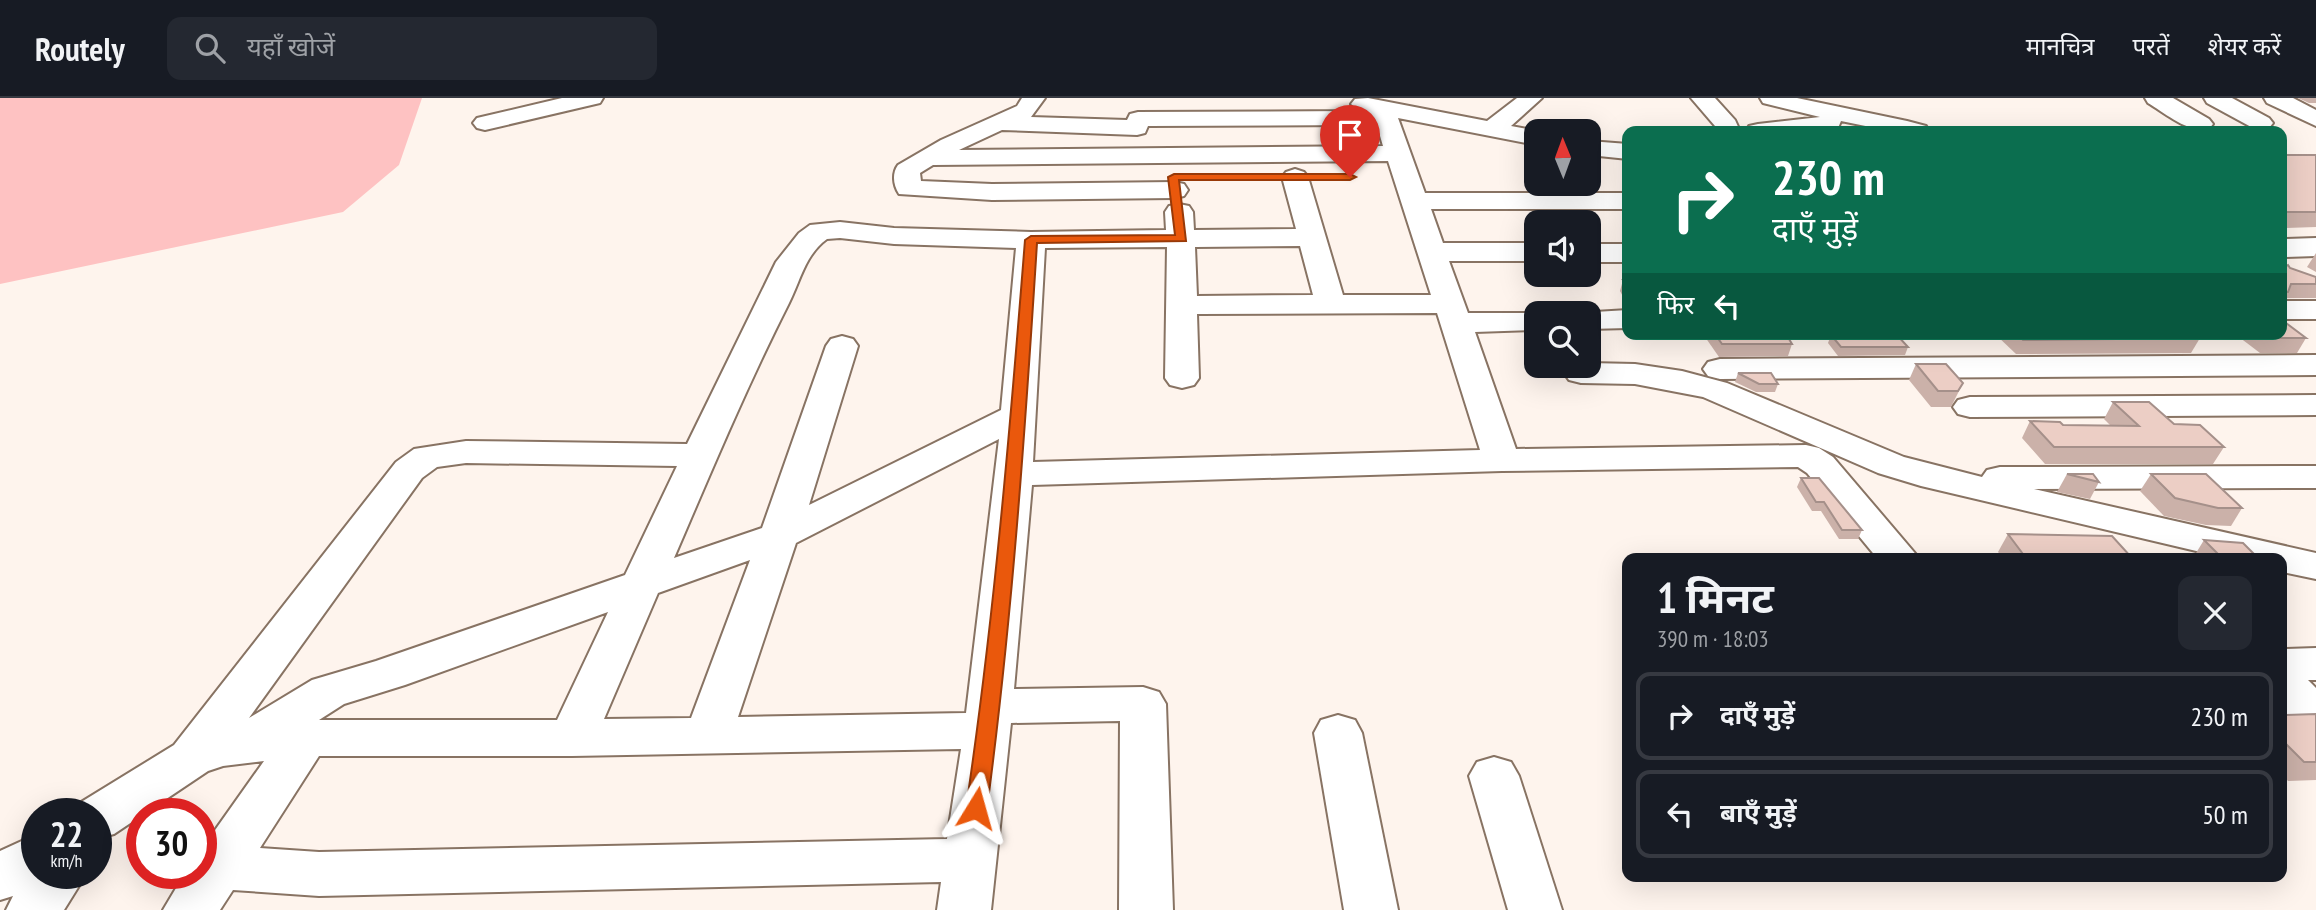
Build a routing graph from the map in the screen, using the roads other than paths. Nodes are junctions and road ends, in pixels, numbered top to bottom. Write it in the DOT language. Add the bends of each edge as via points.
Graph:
graph roads {
  1 [pos="592,98"];
  2 [pos="1034,98"];
  3 [pos="1335,98"];
  4 [pos="1531,98"];
  5 [pos="1702,98"];
  6 [pos="1772,98"];
  7 [pos="1851,98"];
  8 [pos="2156,98"];
  9 [pos="2215,98"];
  10 [pos="2275,98"];
  11 [pos="1137,108"];
  12 [pos="1383,108"];
  13 [pos="1866,119"];
  14 [pos="2316,119"];
  15 [pos="485,123"];
  16 [pos="1002,123"];
  17 [pos="2261,123"];
  18 [pos="2201,124"];
  19 [pos="1727,126"];
  20 [pos="1803,126"];
  21 [pos="1896,126"];
  22 [pos="1490,130"];
  23 [pos="1524,136"];
  24 [pos="1601,150"];
  25 [pos="1622,151"];
  26 [pos="1601,154"];
  27 [pos="1136,156"];
  28 [pos="928,158"];
  29 [pos="1622,173"];
  30 [pos="1173,174"];
  31 [pos="1295,177"];
  32 [pos="1405,177"];
  33 [pos="992,192"];
  34 [pos="1622,200"];
  35 [pos="984,237"];
  36 [pos="1312,237"];
  37 [pos="1181,238"];
  38 [pos="1031,240"];
  39 [pos="1431,252"];
  40 [pos="1524,252"];
  41 [pos="1601,253"];
  42 [pos="1622,253"];
  43 [pos="1182,305"];
  44 [pos="1331,305"];
  45 [pos="2287,310"];
  46 [pos="2316,310"];
  47 [pos="1452,314"];
  48 [pos="1622,319"];
  49 [pos="1524,320"];
  50 [pos="1601,320"];
  51 [pos="842,346"];
  52 [pos="2316,365"];
  53 [pos="1720,369"];
  54 [pos="1601,373"];
  55 [pos="1182,378"];
  56 [pos="2316,405"];
  57 [pos="1970,407"];
  58 [pos="1019,415"];
  59 [pos="699,455"];
  60 [pos="1502,460"];
  61 [pos="1014,474"];
  62 [pos="2316,477"];
  63 [pos="1934,478"];
  64 [pos="778,536"];
  65 [pos="1895,553"];
  66 [pos="2259,553"];
  67 [pos="2287,559"];
  68 [pos="2316,566"];
  69 [pos="641,585"];
  70 [pos="2316,664"];
  71 [pos="2287,665"];
  72 [pos="2287,687"];
  73 [pos="2316,716"];
  74 [pos="989,718"];
  75 [pos="1338,733"];
  76 [pos="708,735"];
  77 [pos="306,738"];
  78 [pos="572,738"];
  79 [pos="244,745"];
  80 [pos="191,758"];
  81 [pos="1494,776"];
  82 [pos="112,812"];
  83 [pos="969,860"];
  84 [pos="21,866"];
  85 [pos="220,867"];
  86 [pos="0,878"];
  87 [pos="49,889"];
  88 [pos="33,910"];
  89 [pos="190,910"];
  90 [pos="964,910"];
  91 [pos="1146,910"];
  92 [pos="1371,910"];
  93 [pos="1535,910"];
  1 -- 15 [label="street"];
  2 -- 16 [label="street" via="1025,111"];
  3 -- 12 [label="street"];
  4 -- 22 [label="street"];
  5 -- 19 [label="street"];
  6 -- 13 [label="street"];
  7 -- 13 [label="street"];
  8 -- 18 [label="street"];
  9 -- 17 [label="street"];
  10 -- 14 [label="street"];
  11 -- 12 [label="street" via="1358,118"];
  11 -- 16 [label="street"];
  11 -- 27 [label="street"];
  12 -- 22 [label="street"];
  12 -- 32 [label="street"];
  13 -- 20 [label="street"];
  13 -- 21 [label="street"];
  16 -- 28 [label="street"];
  22 -- 23 [label="street"];
  24 -- 25 [label="street"];
  26 -- 29 [label="street"];
  27 -- 28 [label="street"];
  27 -- 30 [label="street"];
  28 -- 33 [label="street" via="907,170 908,188"];
  30 -- 31 [label="street"];
  30 -- 32 [label="street"];
  30 -- 33 [label="street"];
  30 -- 37 [label="street"];
  31 -- 32 [label="street"];
  31 -- 36 [label="street"];
  32 -- 34 [label="street"];
  32 -- 39 [label="street"];
  33 -- 35 [label="street"];
  35 -- 38 [label="street"];
  35 -- 59 [label="street" via="840,230 820,231 809,239 791,262"];
  36 -- 37 [label="street"];
  36 -- 44 [label="street"];
  37 -- 38 [label="street"];
  37 -- 43 [label="street"];
  38 -- 58 [label="street"];
  39 -- 40 [label="street"];
  39 -- 47 [label="street"];
  41 -- 42 [label="street"];
  43 -- 44 [label="street"];
  43 -- 55 [label="street"];
  44 -- 47 [label="street"];
  45 -- 46 [label="street"];
  47 -- 49 [label="street"];
  47 -- 60 [label="street"];
  48 -- 50 [label="street"];
  51 -- 64 [label="street"];
  52 -- 53 [label="street"];
  54 -- 63 [label="street" via="1635,374 1715,390 1892,465"];
  56 -- 57 [label="street"];
  58 -- 61 [label="street"];
  58 -- 64 [label="street"];
  59 -- 69 [label="street"];
  59 -- 80 [label="street" via="466,452 427,457 409,470"];
  60 -- 61 [label="street"];
  60 -- 65 [label="street" via="1806,456 1820,466"];
  61 -- 74 [label="street"];
  62 -- 63 [label="street"];
  63 -- 66 [label="street"];
  64 -- 69 [label="street"];
  64 -- 76 [label="street"];
  67 -- 68 [label="street"];
  69 -- 78 [label="street"];
  69 -- 79 [label="street" via="328,692"];
  70 -- 71 [label="street"];
  72 -- 73 [label="street"];
  74 -- 76 [label="street"];
  74 -- 83 [label="street"];
  74 -- 91 [label="street" via="1143,704"];
  75 -- 92 [label="street"];
  76 -- 78 [label="street"];
  77 -- 78 [label="street"];
  77 -- 79 [label="street"];
  77 -- 85 [label="street"];
  79 -- 80 [label="street"];
  80 -- 82 [label="street"];
  81 -- 93 [label="street"];
  83 -- 85 [label="street" via="318,874"];
  83 -- 90 [label="street"];
  84 -- 86 [label="street"];
  85 -- 89 [label="street"];
  87 -- 88 [label="street"];
}
